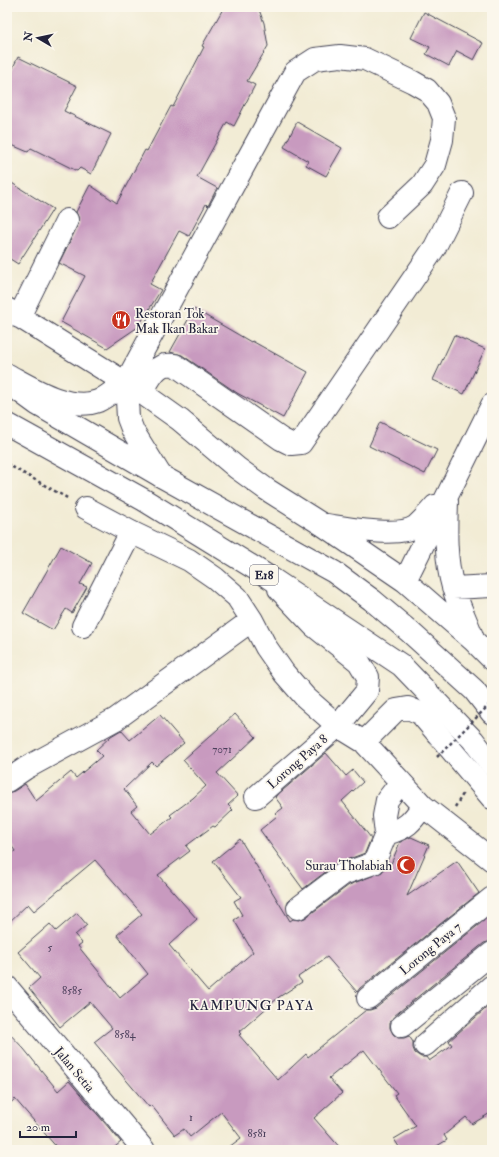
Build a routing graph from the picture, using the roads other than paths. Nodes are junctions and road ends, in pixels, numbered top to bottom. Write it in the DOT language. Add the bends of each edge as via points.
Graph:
graph roads {
  1 [pos="462,193"];
  2 [pos="388,217"];
  3 [pos="66,220"];
  4 [pos="13,313"];
  5 [pos="7,375"];
  6 [pos="7,382"];
  7 [pos="134,388"];
  8 [pos="492,405"];
  9 [pos="7,424"];
  10 [pos="161,476"];
  11 [pos="448,494"];
  12 [pos="86,508"];
  13 [pos="323,525"];
  14 [pos="131,532"];
  15 [pos="269,577"];
  16 [pos="405,581"];
  17 [pos="492,586"];
  18 [pos="453,588"];
  19 [pos="252,620"];
  20 [pos="83,626"];
  21 [pos="474,641"];
  22 [pos="492,658"];
  23 [pos="492,713"];
  24 [pos="338,726"];
  25 [pos="364,742"];
  26 [pos="492,765"];
  27 [pos="7,781"];
  28 [pos="401,782"];
  29 [pos="256,797"];
  30 [pos="492,798"];
  31 [pos="423,806"];
  32 [pos="386,834"];
  33 [pos="492,860"];
  34 [pos="492,898"];
  35 [pos="298,908"];
  36 [pos="492,954"];
  37 [pos="492,986"];
  38 [pos="7,987"];
  39 [pos="368,998"];
  40 [pos="402,1026"];
  41 [pos="425,1045"];
  42 [pos="144,1150"];
  1 -- 7 [label="main road" via="435,248 301,443 291,444 281,439 175,365 164,365 157,369 148,381"];
  2 -- 7 [label="main road" via="422,184 435,165 442,140 444,118 438,103 426,90 413,82 365,59 340,56 315,59 295,72"];
  3 -- 4 [label="main road"];
  4 -- 7 [label="main road"];
  5 -- 7 [label="main road" via="58,400 82,404"];
  6 -- 10 [label="main road" via="37,404"];
  7 -- 10 [label="main road" via="128,418 133,431"];
  7 -- 13 [label="main road" via="180,420 237,468"];
  8 -- 11 [label="main road"];
  9 -- 15 [label="main road, E18" via="144,500"];
  10 -- 23 [label="main road" via="334,572 410,632 474,690"];
  11 -- 13 [label="main road" via="414,527 394,532"];
  11 -- 16 [label="main road"];
  11 -- 18 [label="main road" via="446,538"];
  12 -- 14 [label="main road"];
  13 -- 16 [label="main road"];
  14 -- 19 [label="main road" via="189,560 215,578 237,596"];
  14 -- 20 [label="main road"];
  15 -- 24 [label="main road, Lorong Paya 8" via="314,626 359,662 368,677 367,691"];
  15 -- 26 [label="main road, E18" via="401,666 473,740"];
  16 -- 21 [label="main road"];
  17 -- 18 [label="main road"];
  18 -- 21 [label="main road"];
  19 -- 24 [label="main road" via="284,673 305,697"];
  19 -- 27 [label="main road" via="116,719"];
  21 -- 22 [label="main road"];
  24 -- 25 [label="main road"];
  24 -- 29 [label="main road, Lorong Paya 8"];
  25 -- 28 [label="main road"];
  25 -- 30 [label="main road" via="396,710 408,708 420,713"];
  28 -- 31 [label="main road"];
  28 -- 32 [label="main road" via="387,800 384,816"];
  31 -- 32 [label="main road" via="414,820 401,830"];
  31 -- 33 [label="main road"];
  32 -- 35 [label="main road" via="374,863 343,874"];
  34 -- 39 [label="main road, Lorong Paya 7"];
  36 -- 40 [label="main road"];
  37 -- 41 [label="main road"];
  38 -- 42 [label="main road, Jalan Setia"];
}
